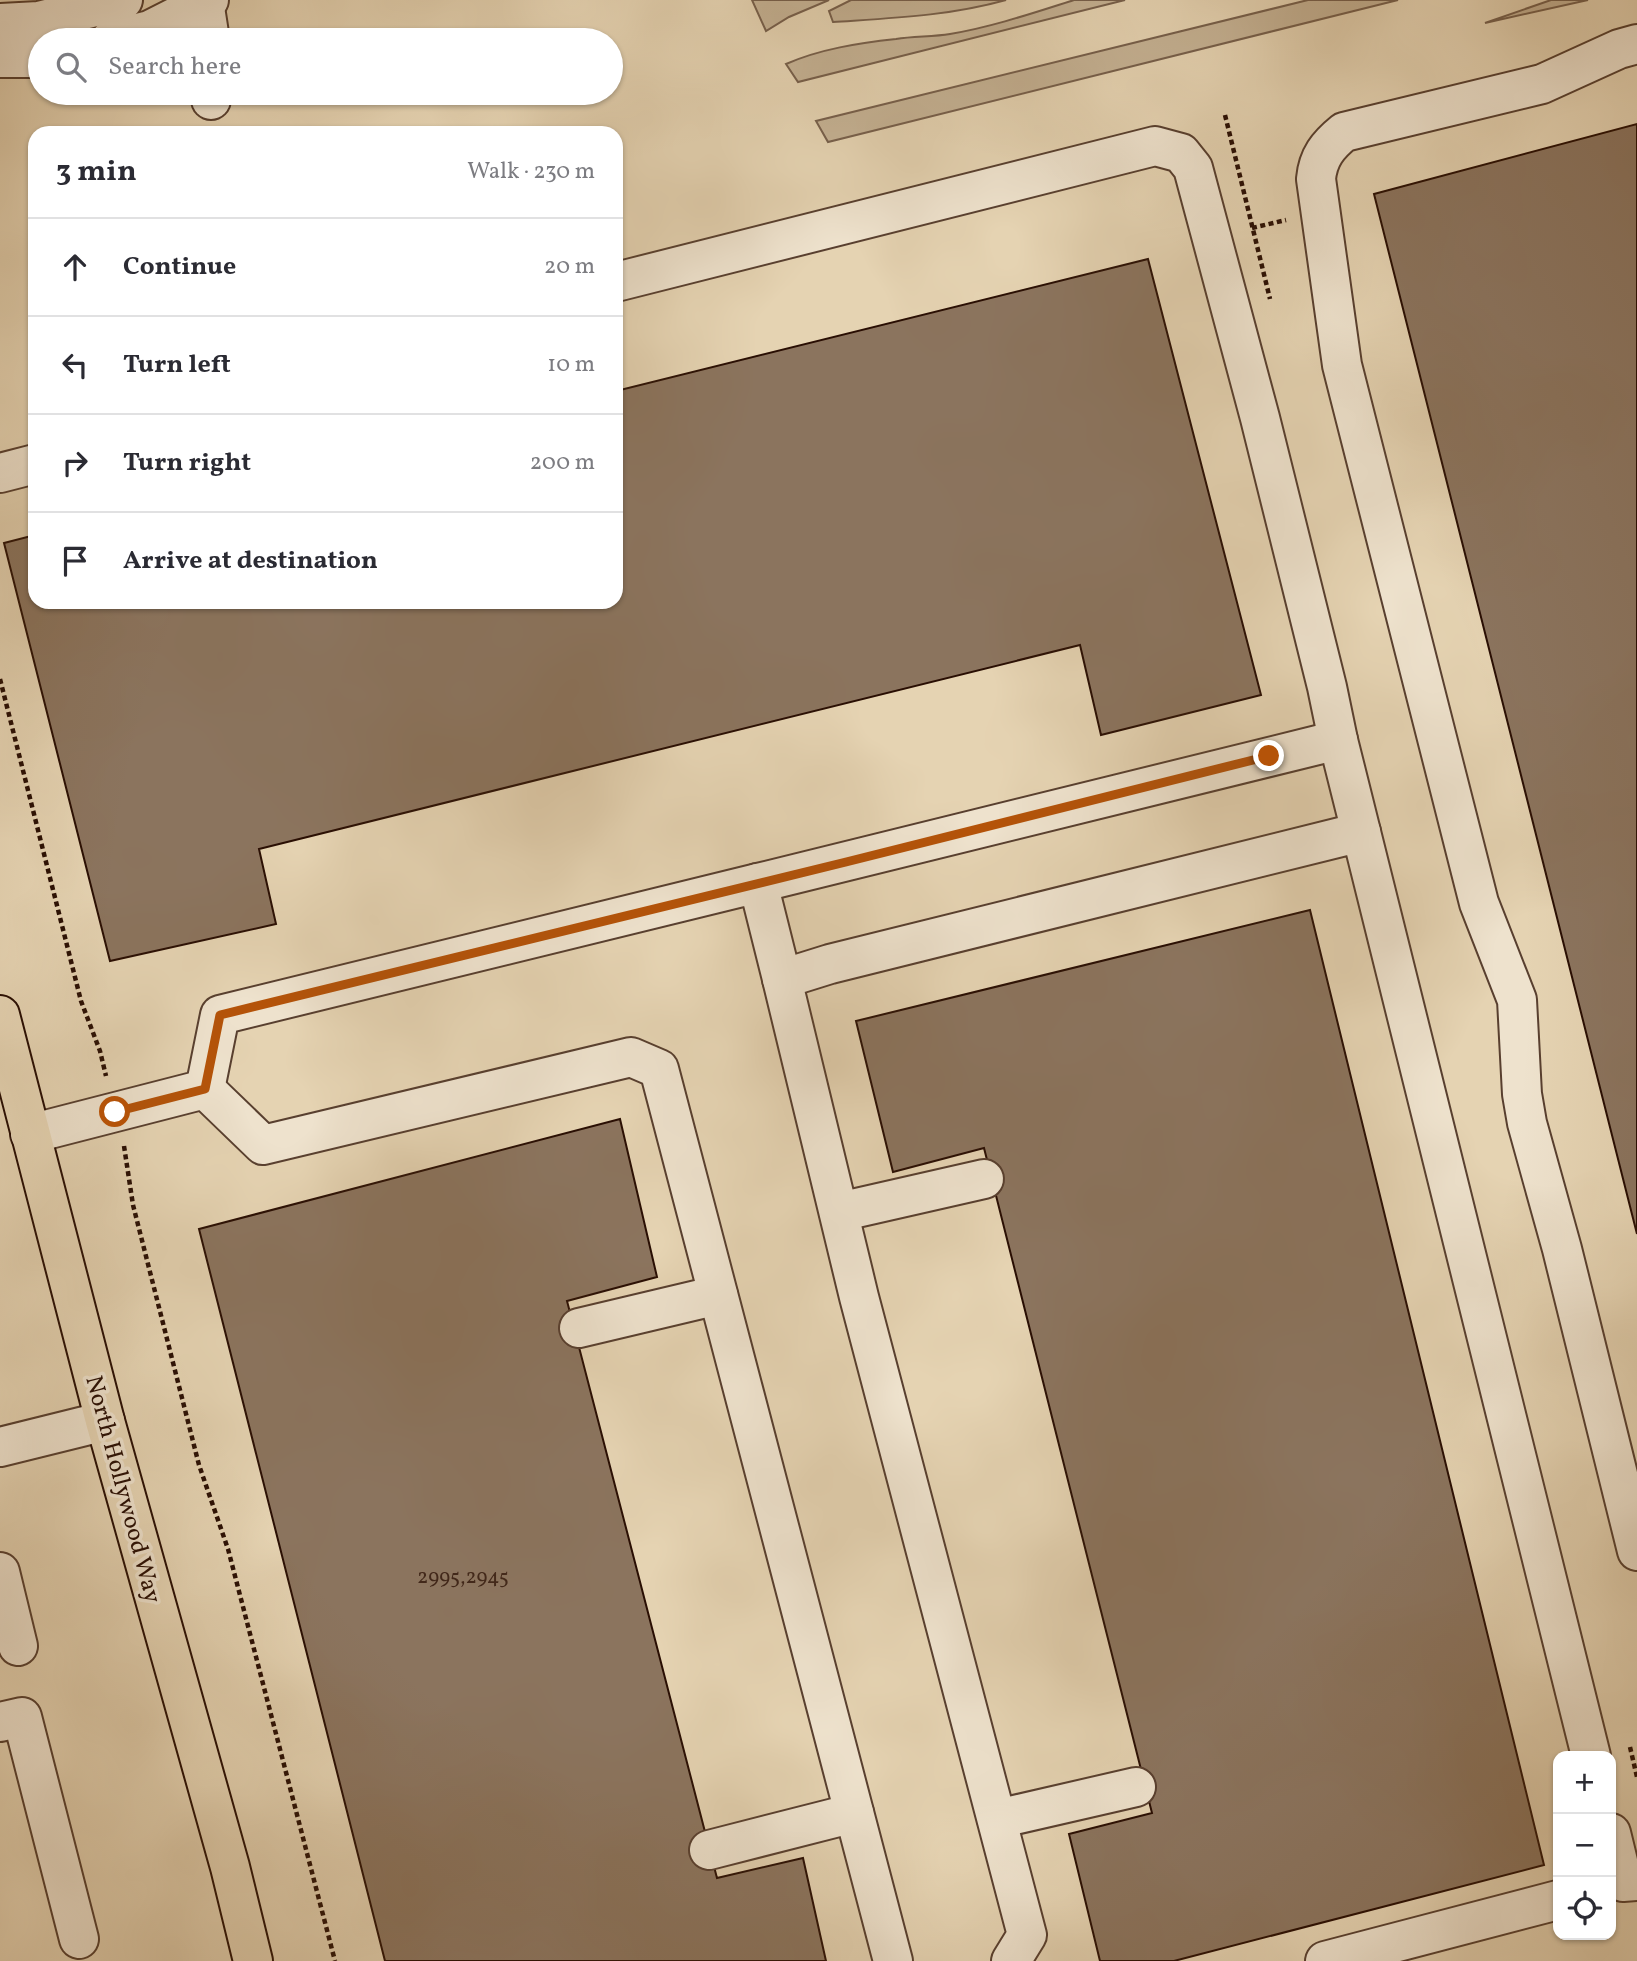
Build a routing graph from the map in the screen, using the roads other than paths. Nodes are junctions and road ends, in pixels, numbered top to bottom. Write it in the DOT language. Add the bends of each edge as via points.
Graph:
graph roads {
  1 [pos="123,0"];
  2 [pos="207,1"];
  3 [pos="0,23"];
  4 [pos="154,28"];
  5 [pos="209,28"];
  6 [pos="1637,44"];
  7 [pos="0,58"];
  8 [pos="28,58"];
  9 [pos="623,280"];
  10 [pos="28,466"];
  11 [pos="0,473"];
  12 [pos="1338,740"];
  13 [pos="1361,832"];
  14 [pos="758,883"];
  15 [pos="782,979"];
  16 [pos="0,1015"];
  17 [pos="8,1080"];
  18 [pos="205,1089"];
  19 [pos="30,1134"];
  20 [pos="984,1179"];
  21 [pos="839,1212"];
  22 [pos="718,1295"];
  23 [pos="579,1328"];
  24 [pos="105,1420"];
  25 [pos="0,1447"];
  26 [pos="1637,1551"];
  27 [pos="0,1572"];
  28 [pos="18,1646"];
  29 [pos="0,1722"];
  30 [pos="1590,1751"];
  31 [pos="1136,1787"];
  32 [pos="854,1813"];
  33 [pos="997,1819"];
  34 [pos="709,1850"];
  35 [pos="1616,1852"];
  36 [pos="1624,1883"];
  37 [pos="1553,1901"];
  38 [pos="79,1939"];
  39 [pos="246,1959"];
  40 [pos="893,1961"];
  41 [pos="1012,1961"];
  42 [pos="1325,1961"];
  1 -- 3 [label="lane" via="39,20"];
  2 -- 4 [label="lane"];
  2 -- 5 [label="lane"];
  6 -- 26 [label="lane" via="1542,84 1344,132 1326,146 1316,179 1342,365 1479,904 1517,1000 1527,1123"];
  7 -- 8 [label="lane"];
  9 -- 12 [label="lane" via="1154,146 1181,153 1193,168 1260,418"];
  10 -- 11 [label="lane"];
  12 -- 13 [label="lane"];
  12 -- 14 [label="lane"];
  13 -- 15 [label="lane"];
  13 -- 30 [label="lane"];
  14 -- 15 [label="lane"];
  14 -- 18 [label="lane" via="220,1015"];
  15 -- 21 [label="lane"];
  16 -- 17 [label="main road, North Hollywood Way"];
  17 -- 19 [label="main road, North Hollywood Way"];
  18 -- 19 [label="lane"];
  18 -- 22 [label="lane" via="263,1145 631,1057 659,1069"];
  19 -- 24 [label="main road, North Hollywood Way"];
  20 -- 21 [label="lane"];
  21 -- 33 [label="lane"];
  22 -- 23 [label="lane"];
  22 -- 32 [label="lane"];
  24 -- 25 [label="lane"];
  24 -- 39 [label="main road, North Hollywood Way" via="230,1867"];
  27 -- 28 [label="lane"];
  29 -- 38 [label="lane" via="22,1717"];
  31 -- 33 [label="lane"];
  32 -- 34 [label="lane"];
  32 -- 40 [label="lane"];
  33 -- 41 [label="lane" via="1027,1935"];
  35 -- 36 [label="lane"];
  37 -- 42 [label="lane"];
}
